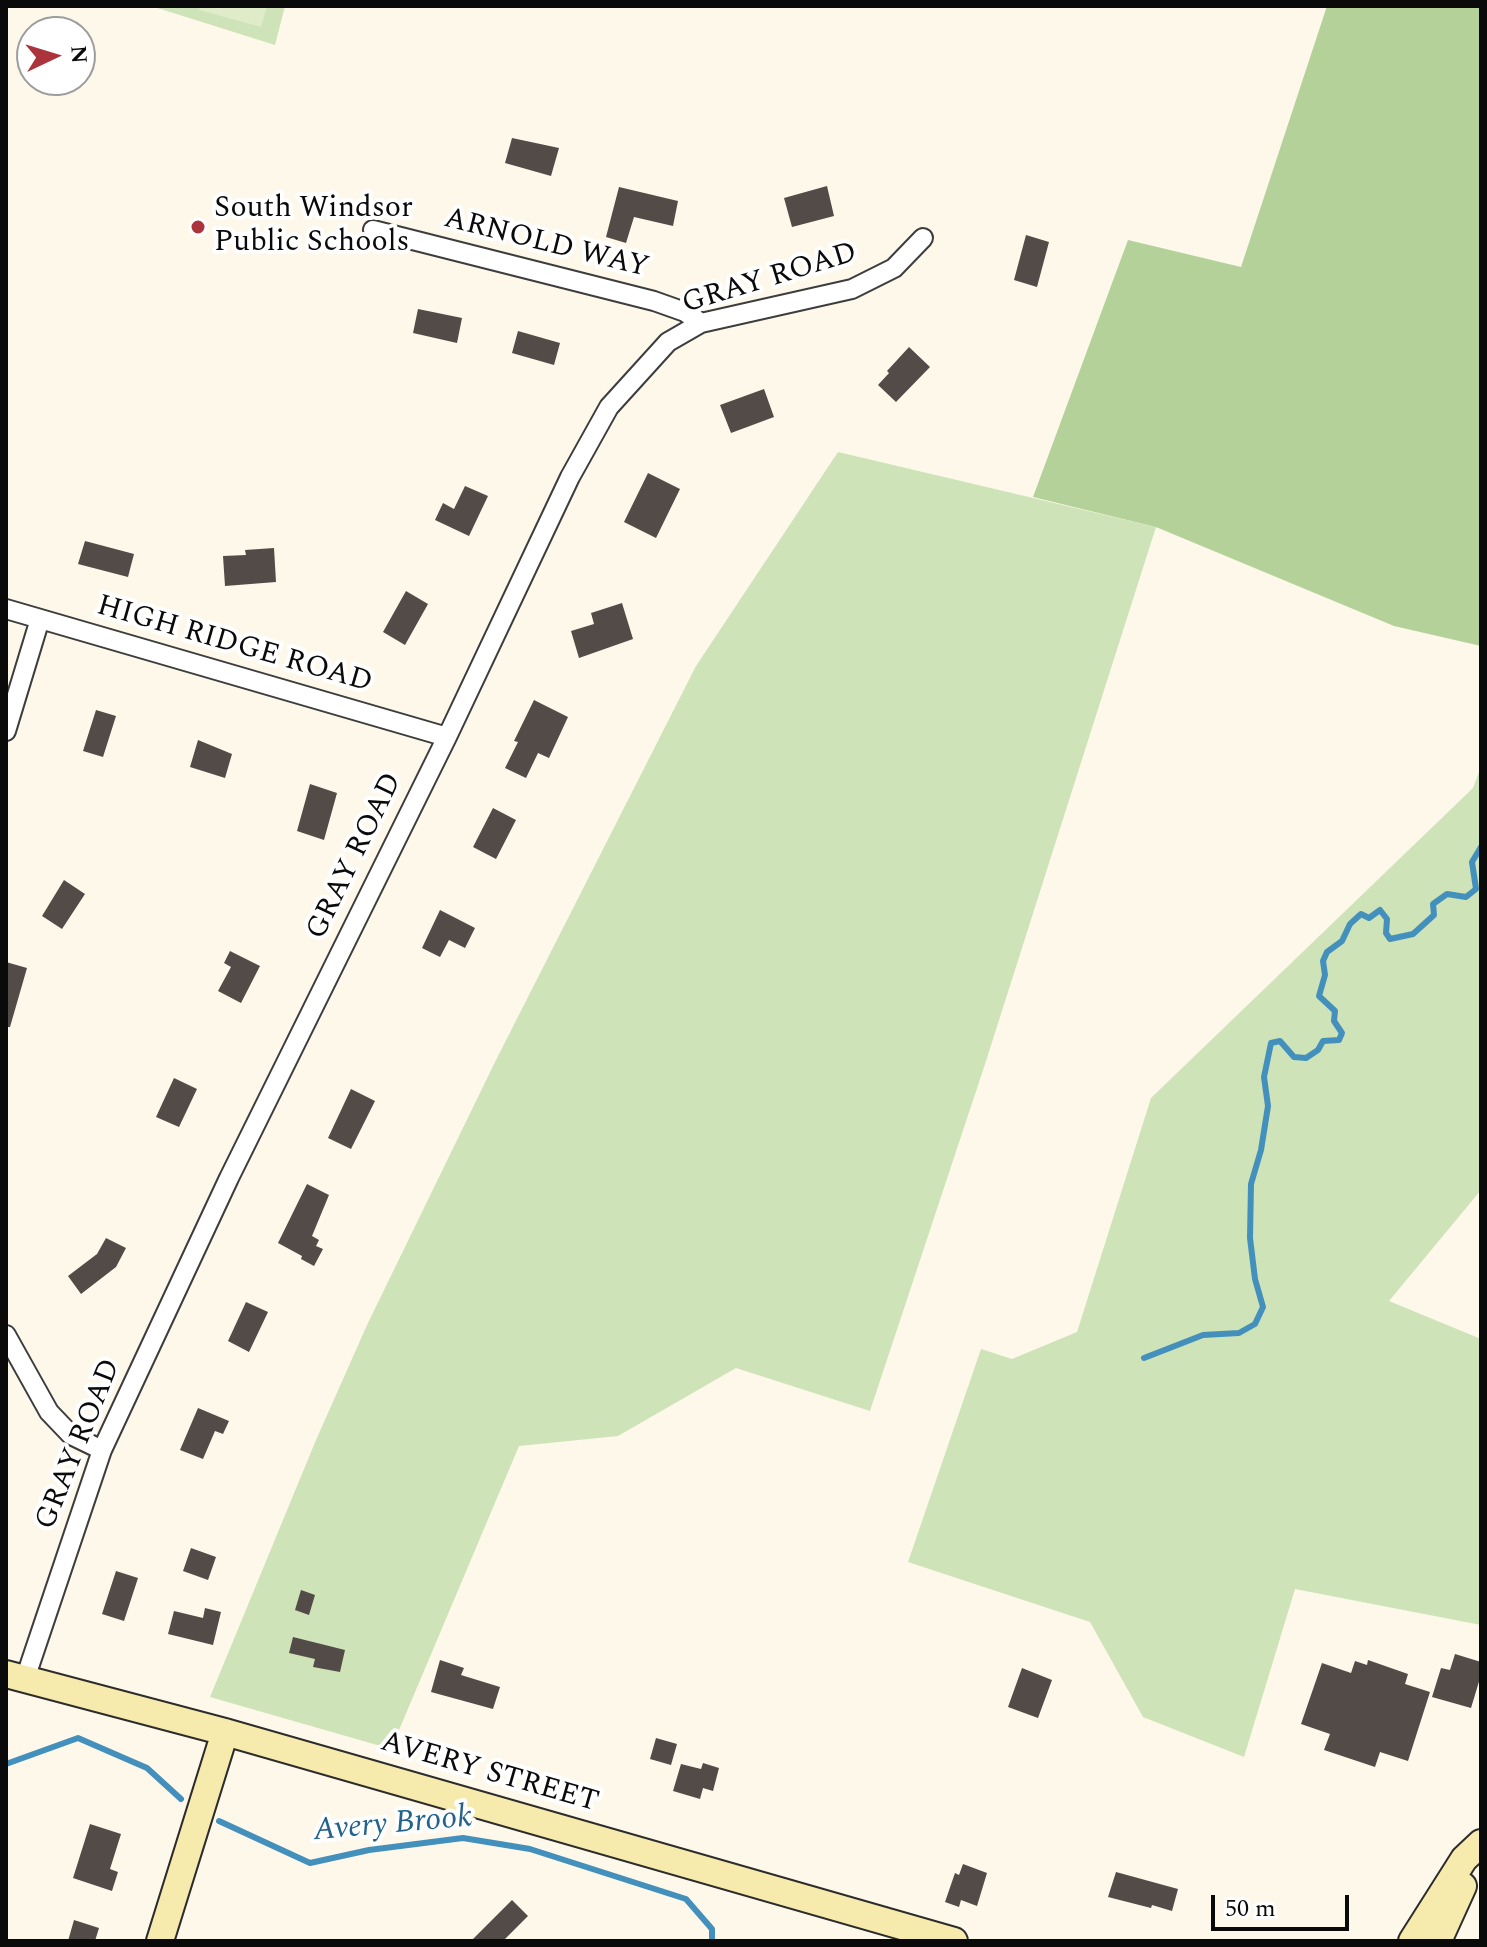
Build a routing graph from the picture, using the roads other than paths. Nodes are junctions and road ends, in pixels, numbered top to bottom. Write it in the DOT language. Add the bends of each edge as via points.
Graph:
graph roads {
  1 [pos="373,230"];
  2 [pos="923,238"];
  3 [pos="701,323"];
  4 [pos="6,609"];
  5 [pos="40,619"];
  6 [pos="6,731"];
  7 [pos="447,737"];
  8 [pos="6,1335"];
  9 [pos="102,1450"];
  10 [pos="16,1676"];
  11 [pos="225,1732"];
  12 [pos="1481,1843"];
  13 [pos="160,1941"];
  14 [pos="954,1941"];
  15 [pos="1412,1941"];
  16 [pos="1438,1941"];
  1 -- 3 [label="street, ARNOLD WAY" via="654,301"];
  2 -- 3 [label="street, GRAY ROAD" via="894,268 852,289"];
  3 -- 7 [label="street, GRAY ROAD" via="668,342 609,407 570,477"];
  4 -- 5 [label="street, HIGH RIDGE ROAD"];
  5 -- 6 [label="street"];
  5 -- 7 [label="street, HIGH RIDGE ROAD"];
  7 -- 9 [label="street, GRAY ROAD" via="229,1178"];
  8 -- 9 [label="street" via="49,1412 71,1435"];
  9 -- 10 [label="street, GRAY ROAD"];
  10 -- 11 [label="main road, AVERY STREET"];
  11 -- 13 [label="main road"];
  11 -- 14 [label="main road, AVERY STREET"];
  12 -- 15 [label="main road" via="1464,1859"];
  12 -- 16 [label="main road"];
}
